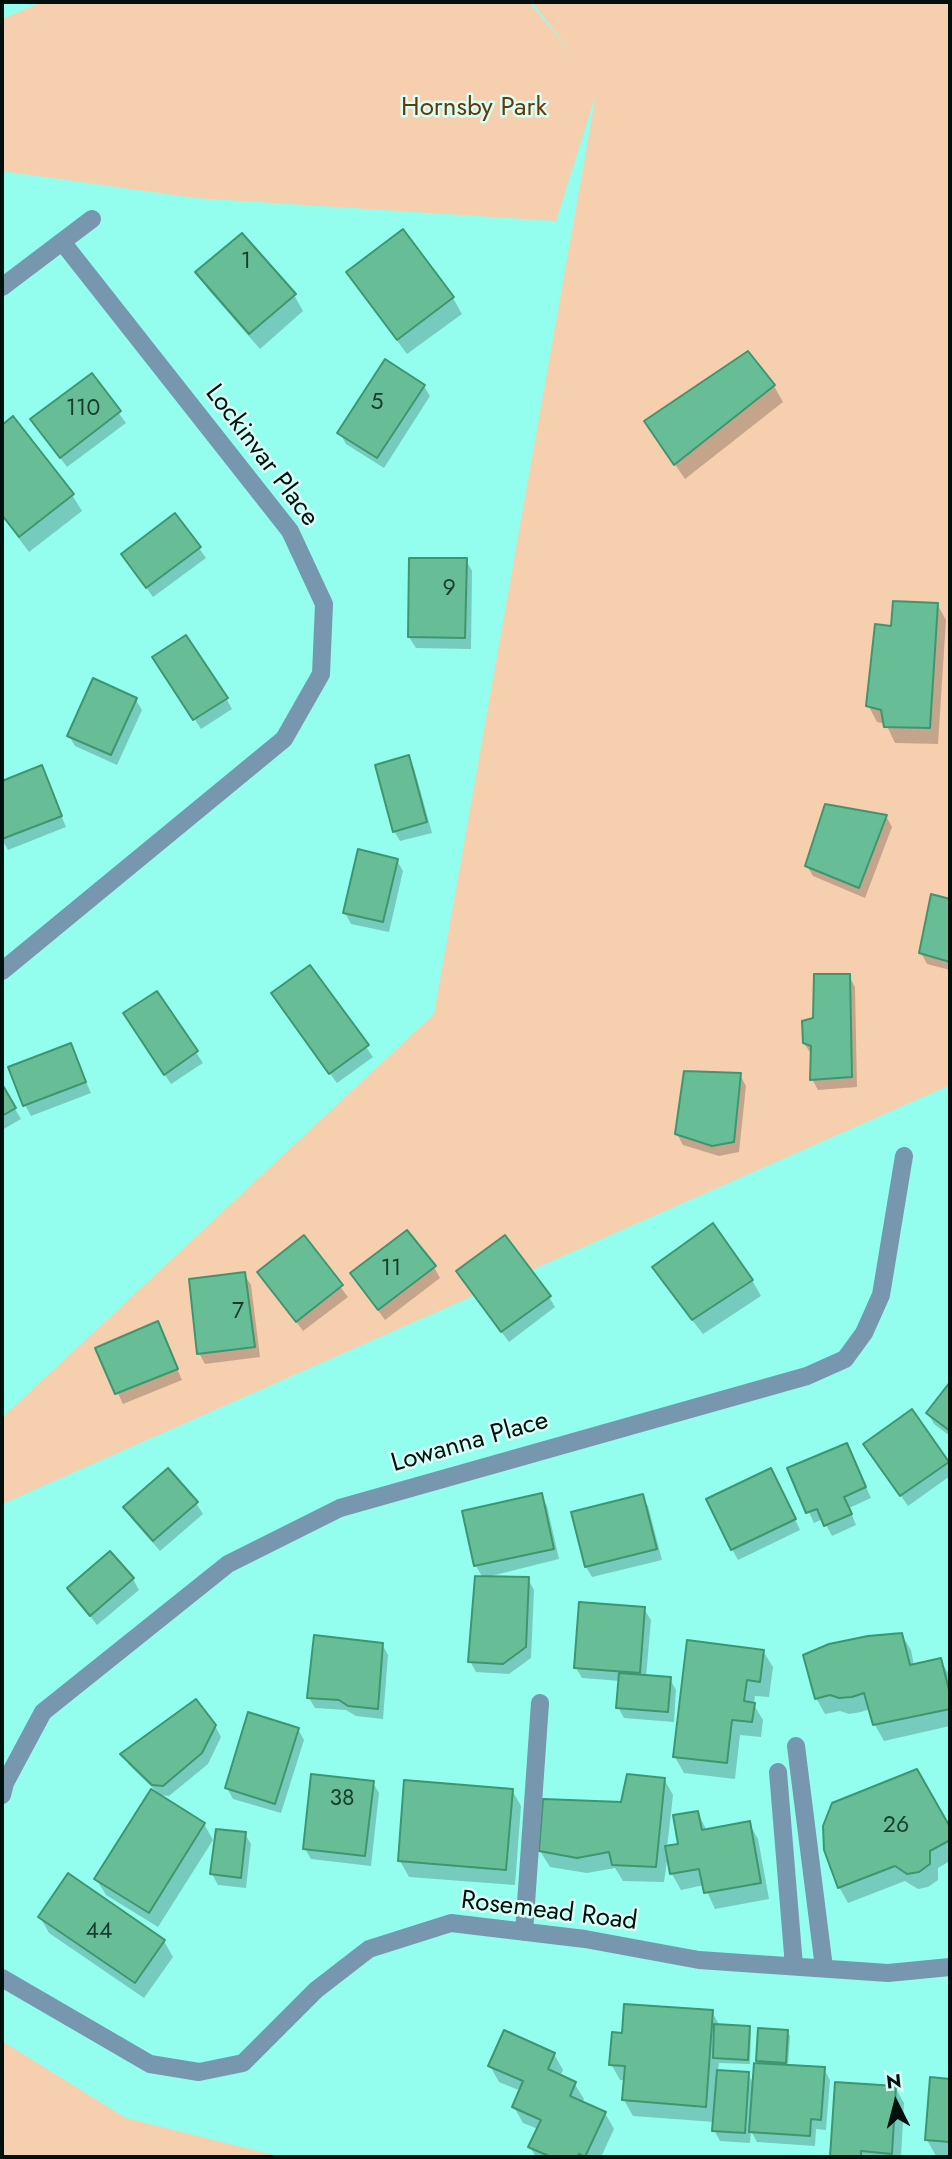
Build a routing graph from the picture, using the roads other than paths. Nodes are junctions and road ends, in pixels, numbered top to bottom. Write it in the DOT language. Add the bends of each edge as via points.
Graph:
graph roads {
  1 [pos="92,219"];
  2 [pos="63,243"];
  3 [pos="2,287"];
  4 [pos="2,971"];
  5 [pos="904,1156"];
  6 [pos="540,1703"];
  7 [pos="796,1745"];
  8 [pos="778,1772"];
  9 [pos="2,1795"];
  10 [pos="524,1931"];
  11 [pos="794,1966"];
  12 [pos="950,1967"];
  13 [pos="824,1968"];
  14 [pos="2,1978"];
  1 -- 2 [label="street"];
  2 -- 3 [label="street"];
  2 -- 4 [label="street, Lockinvar Place" via="290,531 324,604 320,674 284,739"];
  5 -- 9 [label="street, Lowanna Place" via="881,1295 864,1333 845,1359 807,1376 340,1508 228,1564 43,1712"];
  6 -- 10 [label="street"];
  7 -- 13 [label="street"];
  8 -- 11 [label="street"];
  10 -- 11 [label="street, Rosemead Road" via="699,1961"];
  10 -- 14 [label="street, Rosemead Road" via="451,1923 369,1950 316,1990 243,2063 199,2072 150,2064"];
  11 -- 13 [label="street, Rosemead Road"];
  12 -- 13 [label="street, Rosemead Road" via="888,1973"];
}
